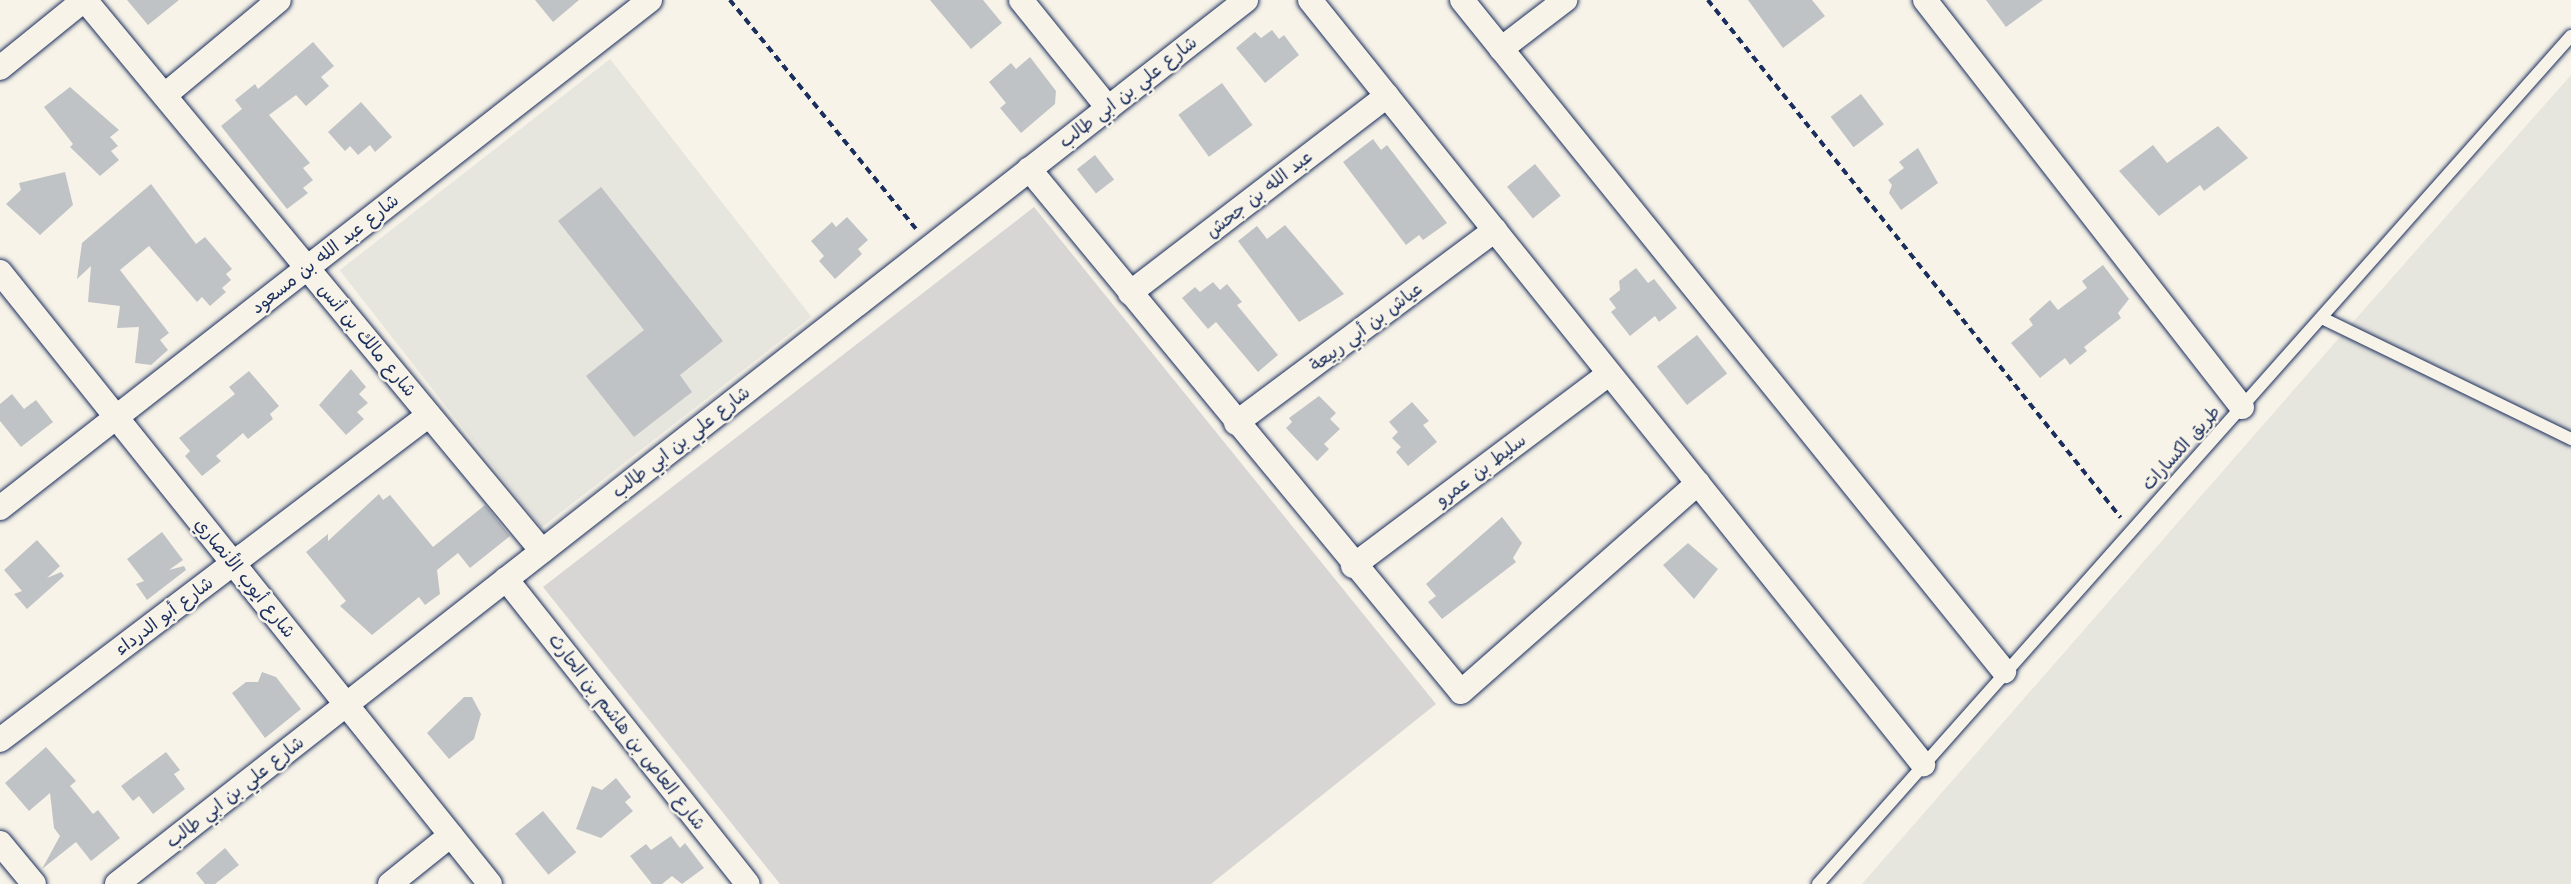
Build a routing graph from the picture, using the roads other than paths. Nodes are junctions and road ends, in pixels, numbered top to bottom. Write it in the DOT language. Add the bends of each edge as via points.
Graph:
graph roads {
  1 [pos="85,0"];
  2 [pos="279,0"];
  3 [pos="650,0"];
  4 [pos="1021,0"];
  5 [pos="1246,0"];
  6 [pos="1310,0"];
  7 [pos="1462,0"];
  8 [pos="1565,0"];
  9 [pos="1925,0"];
  10 [pos="2571,36"];
  11 [pos="1501,49"];
  12 [pos="0,68"];
  13 [pos="164,95"];
  14 [pos="1387,96"];
  15 [pos="1108,108"];
  16 [pos="1029,169"];
  17 [pos="1495,230"];
  18 [pos="307,268"];
  19 [pos="0,271"];
  20 [pos="1130,293"];
  21 [pos="2324,319"];
  22 [pos="1609,374"];
  23 [pos="2242,407"];
  24 [pos="429,415"];
  25 [pos="116,417"];
  26 [pos="1236,423"];
  27 [pos="2571,439"];
  28 [pos="1698,483"];
  29 [pos="0,508"];
  30 [pos="542,551"];
  31 [pos="233,563"];
  32 [pos="1353,566"];
  33 [pos="506,579"];
  34 [pos="2004,671"];
  35 [pos="346,704"];
  36 [pos="0,740"];
  37 [pos="1923,764"];
  38 [pos="451,835"];
  39 [pos="0,844"];
  40 [pos="34,884"];
  41 [pos="117,884"];
  42 [pos="390,884"];
  43 [pos="490,884"];
  44 [pos="748,884"];
  45 [pos="1818,884"];
  1 -- 12 [label="street"];
  1 -- 13 [label="street, شارع مالك بن أنس"];
  2 -- 13 [label="street"];
  3 -- 18 [label="street, شارع عبد الله بن مسعود"];
  4 -- 15 [label="street"];
  5 -- 15 [label="street, شارع علي بن ابي طالب"];
  6 -- 14 [label="street"];
  7 -- 11 [label="street"];
  8 -- 11 [label="street"];
  9 -- 23 [label="street"];
  10 -- 21 [label="lane, طريق الكسارات"];
  11 -- 34 [label="street"];
  13 -- 18 [label="street, شارع مالك بن أنس"];
  14 -- 17 [label="street"];
  14 -- 20 [label="street, عبد الله بن جحش"];
  15 -- 16 [label="street, شارع علي بن ابي طالب"];
  16 -- 20 [label="street"];
  16 -- 30 [label="street, شارع علي بن ابي طالب"];
  17 -- 22 [label="street"];
  17 -- 26 [label="street, عياش بن أبي ربيعة"];
  18 -- 24 [label="street, شارع مالك بن أنس"];
  18 -- 25 [label="street, شارع عبد الله بن مسعود"];
  19 -- 25 [label="street, شارع أيوب الأنصاري"];
  20 -- 26 [label="street"];
  21 -- 23 [label="lane, طريق الكسارات"];
  21 -- 27 [label="lane"];
  22 -- 28 [label="street"];
  22 -- 32 [label="street, سليط بن عمرو"];
  23 -- 34 [label="lane, طريق الكسارات"];
  24 -- 30 [label="street, شارع مالك بن أنس"];
  24 -- 31 [label="street, شارع أبو الدرداء"];
  25 -- 29 [label="street, شارع عبد الله بن مسعود"];
  25 -- 31 [label="street, شارع أيوب الأنصاري"];
  26 -- 32 [label="street"];
  28 -- 32 [label="street" via="1461,692"];
  28 -- 37 [label="street"];
  30 -- 33 [label="street, شارع علي بن ابي طالب"];
  31 -- 35 [label="street, شارع أيوب الأنصاري"];
  31 -- 36 [label="street, شارع أبو الدرداء"];
  33 -- 35 [label="street, شارع علي بن ابي طالب"];
  33 -- 44 [label="street, شارع العاص بن هاشم بن الحارث"];
  34 -- 37 [label="lane, طريق الكسارات"];
  35 -- 38 [label="street, شارع أيوب الأنصاري"];
  35 -- 41 [label="street, شارع علي بن ابي طالب"];
  37 -- 45 [label="lane, طريق الكسارات"];
  38 -- 42 [label="street"];
  38 -- 43 [label="street, شارع أيوب الأنصاري"];
  39 -- 40 [label="street"];
}
